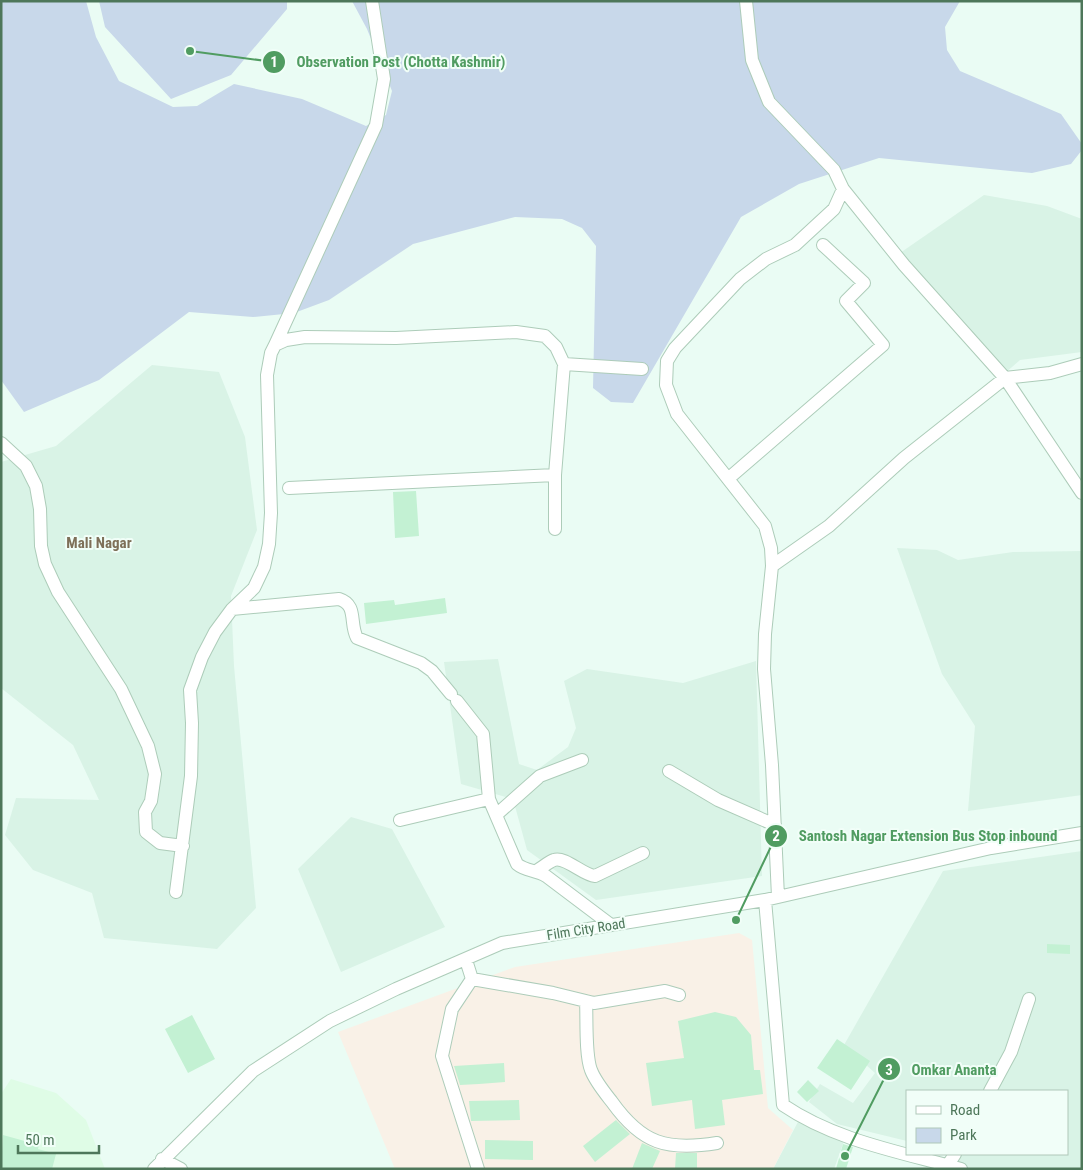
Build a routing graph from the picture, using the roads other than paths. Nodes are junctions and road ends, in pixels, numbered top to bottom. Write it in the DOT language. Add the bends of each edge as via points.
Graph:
graph roads {
  1 [pos="372,1"];
  2 [pos="746,1"];
  3 [pos="843,189"];
  4 [pos="823,245"];
  5 [pos="275,345"];
  6 [pos="564,364"];
  7 [pos="1082,364"];
  8 [pos="642,368"];
  9 [pos="1005,378"];
  10 [pos="1,443"];
  11 [pos="555,475"];
  12 [pos="730,478"];
  13 [pos="289,488"];
  14 [pos="1082,493"];
  15 [pos="555,529"];
  16 [pos="772,566"];
  17 [pos="232,609"];
  18 [pos="582,760"];
  19 [pos="669,771"];
  20 [pos="489,799"];
  21 [pos="496,815"];
  22 [pos="400,820"];
  23 [pos="775,824"];
  24 [pos="1082,833"];
  25 [pos="183,846"];
  26 [pos="643,853"];
  27 [pos="536,871"];
  28 [pos="176,892"];
  29 [pos="778,897"];
  30 [pos="765,900"];
  31 [pos="611,925"];
  32 [pos="466,960"];
  33 [pos="472,979"];
  34 [pos="679,995"];
  35 [pos="1029,999"];
  36 [pos="586,1001"];
  37 [pos="991,1090"];
  38 [pos="717,1143"];
  39 [pos="906,1154"];
  40 [pos="911,1155"];
  41 [pos="954,1155"];
  42 [pos="158,1164"];
  43 [pos="948,1165"];
  44 [pos="181,1169"];
  45 [pos="478,1169"];
  46 [pos="961,1169"];
  1 -- 5 [label="street" via="384,79 376,125"];
  2 -- 3 [label="street" via="752,60 769,102 834,170"];
  3 -- 9 [label="street" via="904,265"];
  3 -- 12 [label="street" via="834,209 795,245 766,259 740,279 675,348 667,361 666,385 677,414"];
  4 -- 12 [label="street" via="864,283 846,301 883,345"];
  5 -- 6 [label="street" via="304,337 396,338 516,332 545,336 556,347"];
  5 -- 17 [label="street" via="267,375 269,544 264,568 254,588"];
  6 -- 8 [label="street"];
  6 -- 11 [label="street"];
  7 -- 9 [label="street" via="1050,373"];
  9 -- 14 [label="street"];
  9 -- 16 [label="street" via="904,458 829,526"];
  10 -- 25 [label="street" via="26,466 36,486 41,546 58,592 121,689 148,746 155,774 151,801 145,812 146,832 160,843"];
  11 -- 13 [label="street"];
  11 -- 15 [label="street"];
  12 -- 16 [label="street" via="765,526 772,548"];
  16 -- 23 [label="street" via="764,669"];
  17 -- 20 [label="street" via="339,599 347,602 351,607 357,638 421,663 432,671 483,734"];
  17 -- 25 [label="street" via="202,657 190,690 191,776"];
  18 -- 21 [label="street" via="540,776"];
  19 -- 23 [label="street" via="718,800"];
  20 -- 21 [label="street"];
  20 -- 22 [label="street"];
  21 -- 27 [label="street" via="517,864 523,869"];
  23 -- 29 [label="street"];
  24 -- 29 [label="street, Film City Road" via="991,848"];
  25 -- 28 [label="street"];
  26 -- 27 [label="street" via="596,876 588,876 561,859"];
  27 -- 31 [label="street"];
  29 -- 30 [label="street, Film City Road"];
  30 -- 31 [label="street, Film City Road"];
  30 -- 39 [label="street" via="783,1105 807,1122 842,1136"];
  31 -- 32 [label="street, Film City Road" via="502,943"];
  32 -- 33 [label="street"];
  32 -- 42 [label="street, Film City Road" via="330,1021 253,1070"];
  33 -- 36 [label="street"];
  33 -- 45 [label="street" via="452,1009 442,1056"];
  34 -- 36 [label="street" via="664,991 594,1003"];
  35 -- 37 [label="street" via="1011,1052"];
  36 -- 38 [label="street" via="590,1070 637,1132 669,1146"];
  40 -- 43 [label="street"];
  41 -- 43 [label="street"];
  42 -- 44 [label="street"];
  43 -- 46 [label="street"];
}
